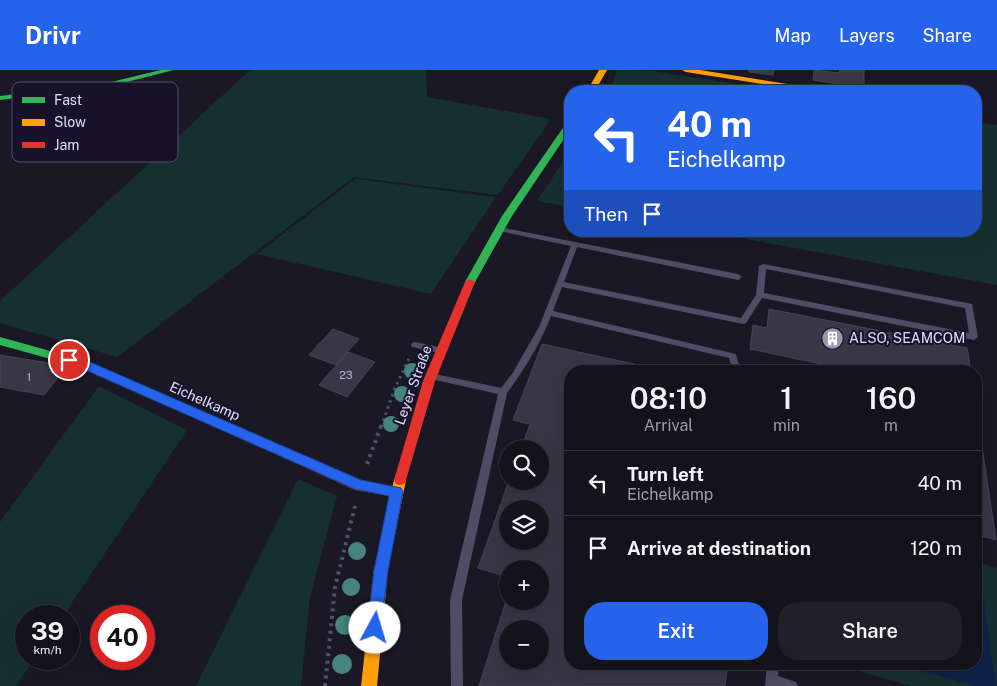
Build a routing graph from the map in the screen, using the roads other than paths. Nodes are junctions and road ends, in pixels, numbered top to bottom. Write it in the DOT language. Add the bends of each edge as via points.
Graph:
graph roads {
  1 [pos="170,70"];
  2 [pos="603,70"];
  3 [pos="686,70"];
  4 [pos="124,82"];
  5 [pos="595,85"];
  6 [pos="781,85"];
  7 [pos="564,133"];
  8 [pos="499,229"];
  9 [pos="575,244"];
  10 [pos="738,277"];
  11 [pos="560,284"];
  12 [pos="760,295"];
  13 [pos="549,313"];
  14 [pos="0,341"];
  15 [pos="415,345"];
  16 [pos="441,351"];
  17 [pos="735,365"];
  18 [pos="431,376"];
  19 [pos="503,392"];
  20 [pos="396,492"];
  21 [pos="773,670"];
  22 [pos="772,683"];
  23 [pos="369,686"];
  24 [pos="457,686"];
  25 [pos="792,686"];
  1 -- 4 [label="street"];
  2 -- 5 [label="street"];
  3 -- 6 [label="street"];
  7 -- 8 [label="street, Leyer Straße"];
  8 -- 9 [label="lane"];
  8 -- 16 [label="street, Leyer Straße" via="474,272"];
  9 -- 10 [label="lane"];
  9 -- 11 [label="lane"];
  11 -- 12 [label="lane" via="743,320"];
  11 -- 13 [label="lane"];
  12 -- 12 [label="lane" via="763,266 969,306 974,337"];
  13 -- 17 [label="lane" via="733,356"];
  13 -- 19 [label="lane"];
  14 -- 20 [label="street, Eichelkamp" via="86,365 360,486"];
  15 -- 16 [label="lane"];
  16 -- 18 [label="street, Leyer Straße"];
  18 -- 19 [label="lane"];
  18 -- 20 [label="street, Leyer Straße"];
  19 -- 24 [label="lane" via="456,600"];
  20 -- 23 [label="street, Leyer Straße" via="381,571"];
  21 -- 22 [label="lane"];
  22 -- 25 [label="lane"];
}
